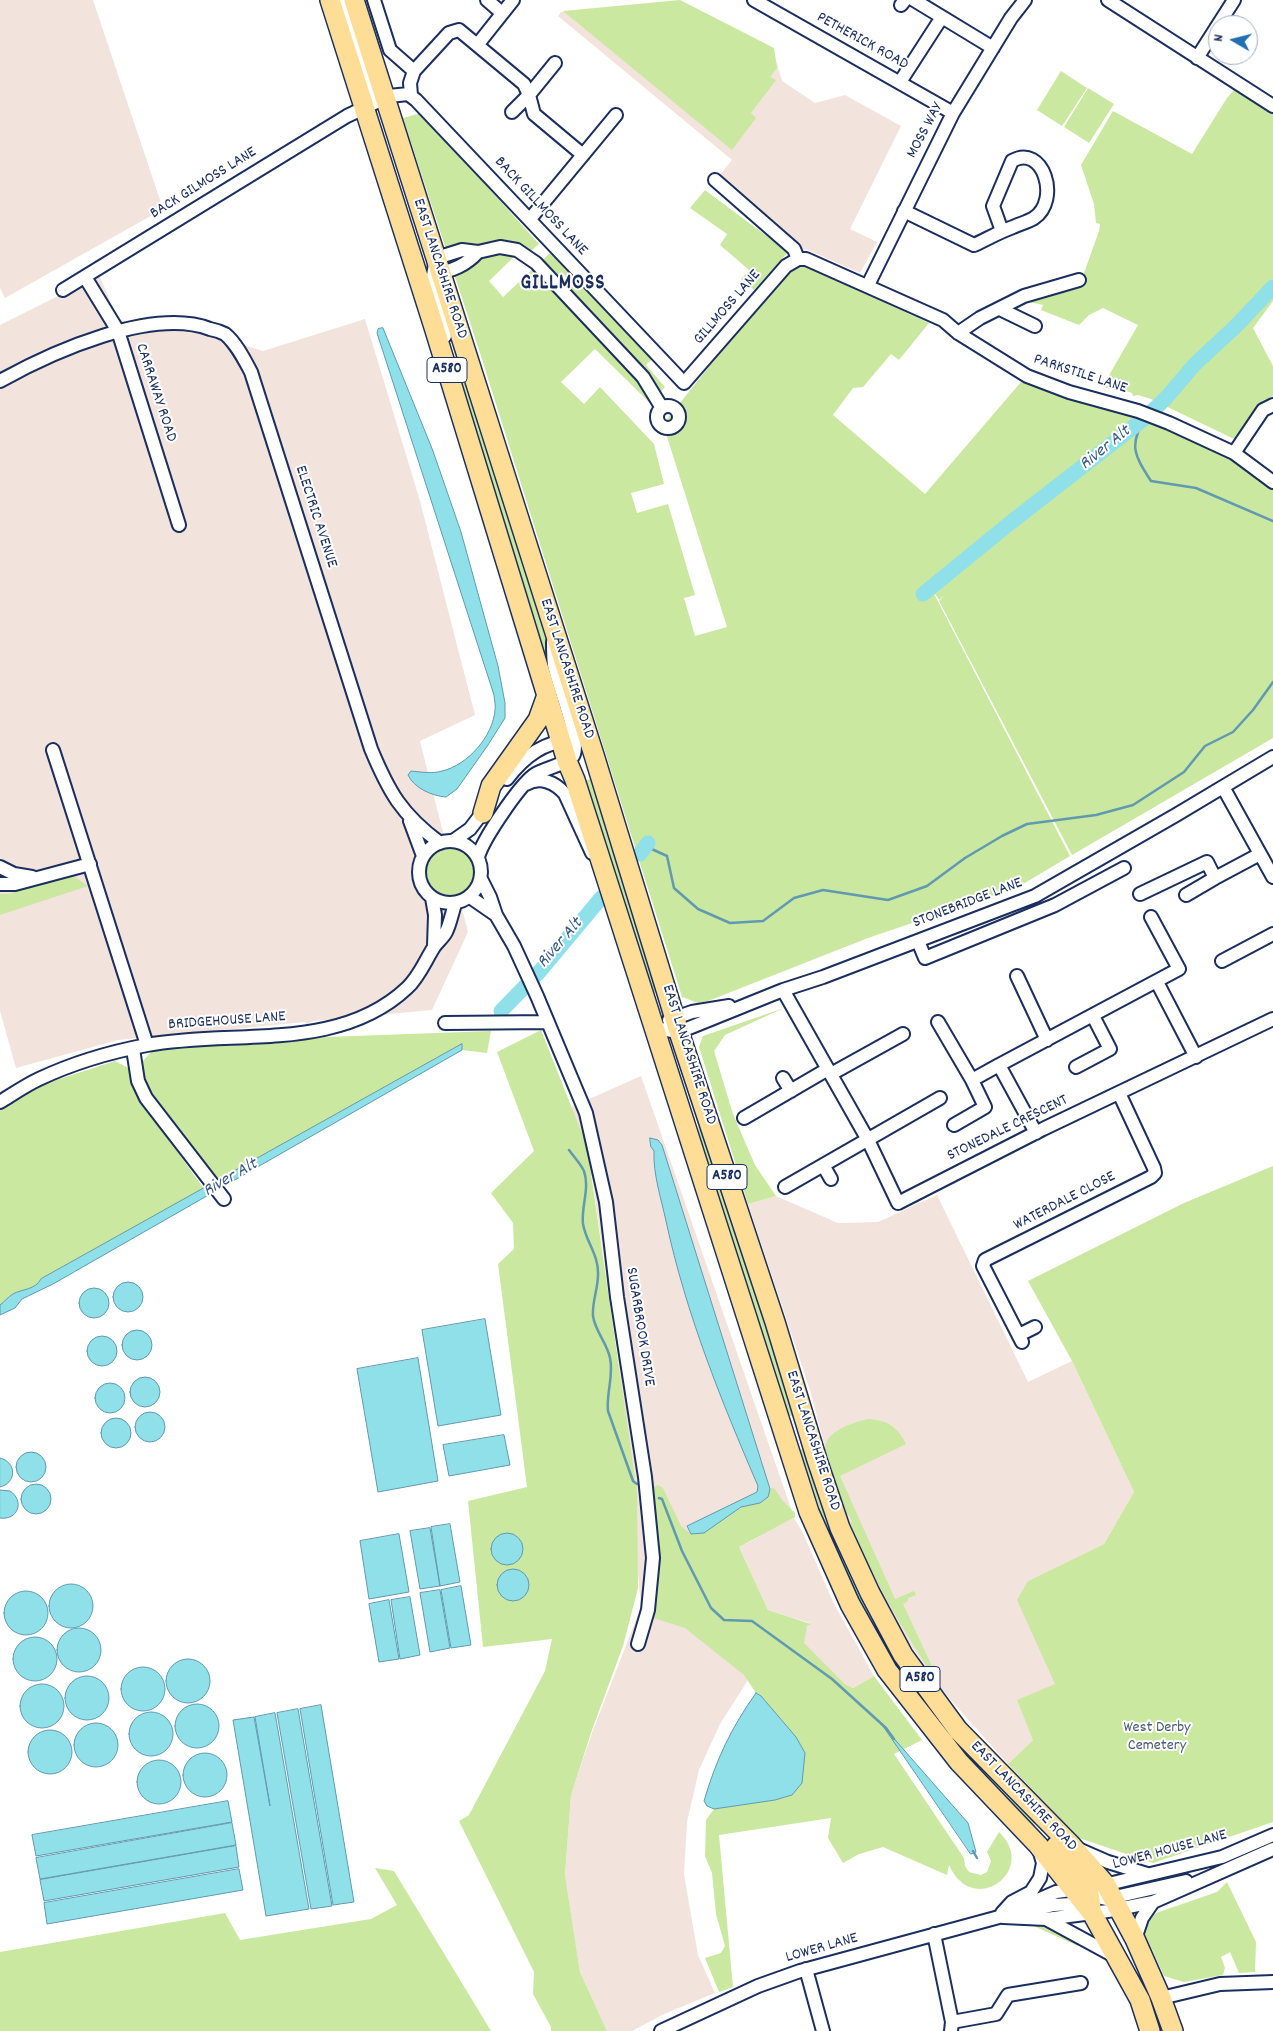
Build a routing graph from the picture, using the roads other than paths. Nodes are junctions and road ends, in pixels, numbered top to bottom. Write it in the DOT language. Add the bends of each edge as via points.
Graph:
graph roads {
  1 [pos="330,0"];
  2 [pos="345,0"];
  3 [pos="354,0"];
  4 [pos="374,0"];
  5 [pos="487,0"];
  6 [pos="513,0"];
  7 [pos="754,0"];
  8 [pos="914,0"];
  9 [pos="1025,0"];
  10 [pos="1108,0"];
  11 [pos="1234,0"];
  12 [pos="502,13"];
  13 [pos="942,17"];
  14 [pos="478,44"];
  15 [pos="992,48"];
  16 [pos="1197,58"];
  17 [pos="555,63"];
  18 [pos="414,71"];
  19 [pos="900,82"];
  20 [pos="411,95"];
  21 [pos="529,95"];
  22 [pos="385,98"];
  23 [pos="1273,106"];
  24 [pos="364,107"];
  25 [pos="512,112"];
  26 [pos="953,113"];
  27 [pos="616,115"];
  28 [pos="583,155"];
  29 [pos="716,180"];
  30 [pos="904,211"];
  31 [pos="530,219"];
  32 [pos="1002,231"];
  33 [pos="411,259"];
  34 [pos="798,259"];
  35 [pos="436,268"];
  36 [pos="85,277"];
  37 [pos="1079,280"];
  38 [pos="868,285"];
  39 [pos="62,290"];
  40 [pos="1000,309"];
  41 [pos="1035,326"];
  42 [pos="118,331"];
  43 [pos="958,333"];
  44 [pos="0,381"];
  45 [pos="684,383"];
  46 [pos="1273,405"];
  47 [pos="458,406"];
  48 [pos="662,408"];
  49 [pos="1234,453"];
  50 [pos="1273,482"];
  51 [pos="179,525"];
  52 [pos="553,629"];
  53 [pos="547,695"];
  54 [pos="568,742"];
  55 [pos="53,750"];
  56 [pos="594,755"];
  57 [pos="1273,757"];
  58 [pos="567,761"];
  59 [pos="523,786"];
  60 [pos="1223,787"];
  61 [pos="483,813"];
  62 [pos="407,814"];
  63 [pos="453,841"];
  64 [pos="440,843"];
  65 [pos="1260,854"];
  66 [pos="423,856"];
  67 [pos="478,857"];
  68 [pos="90,864"];
  69 [pos="0,867"];
  70 [pos="1124,868"];
  71 [pos="604,874"];
  72 [pos="1273,877"];
  73 [pos="37,878"];
  74 [pos="1215,878"];
  75 [pos="481,880"];
  76 [pos="0,884"];
  77 [pos="1048,889"];
  78 [pos="1140,894"];
  79 [pos="1186,895"];
  80 [pos="470,897"];
  81 [pos="432,898"];
  82 [pos="455,904"];
  83 [pos="1055,905"];
  84 [pos="496,915"];
  85 [pos="1151,917"];
  86 [pos="1273,934"];
  87 [pos="918,941"];
  88 [pos="434,946"];
  89 [pos="1222,962"];
  90 [pos="1017,976"];
  91 [pos="1157,982"];
  92 [pos="783,990"];
  93 [pos="1093,1016"];
  94 [pos="1273,1019"];
  95 [pos="548,1022"];
  96 [pos="938,1022"];
  97 [pos="445,1023"];
  98 [pos="677,1024"];
  99 [pos="654,1028"];
  100 [pos="903,1034"];
  101 [pos="1047,1040"];
  102 [pos="147,1045"];
  103 [pos="133,1049"];
  104 [pos="1196,1057"];
  105 [pos="999,1065"];
  106 [pos="1076,1067"];
  107 [pos="830,1071"];
  108 [pos="783,1078"];
  109 [pos="972,1080"];
  110 [pos="791,1091"];
  111 [pos="1118,1094"];
  112 [pos="940,1098"];
  113 [pos="0,1102"];
  114 [pos="744,1118"];
  115 [pos="954,1125"];
  116 [pos="1036,1134"];
  117 [pos="868,1140"];
  118 [pos="823,1165"];
  119 [pos="831,1179"];
  120 [pos="785,1187"];
  121 [pos="224,1199"];
  122 [pos="1035,1327"];
  123 [pos="638,1644"];
  124 [pos="958,1730"];
  125 [pos="1273,1835"];
  126 [pos="1038,1845"];
  127 [pos="1072,1846"];
  128 [pos="1273,1849"];
  129 [pos="1224,1871"];
  130 [pos="1152,1874"];
  131 [pos="1098,1900"];
  132 [pos="1153,1902"];
  133 [pos="999,1917"];
  134 [pos="1046,1918"];
  135 [pos="934,1934"];
  136 [pos="1135,1939"];
  137 [pos="1116,1957"];
  138 [pos="806,1969"];
  139 [pos="1273,1982"];
  140 [pos="1082,1983"];
  141 [pos="1161,1998"];
  142 [pos="948,2028"];
  143 [pos="661,2031"];
  144 [pos="823,2031"];
  145 [pos="1151,2031"];
  146 [pos="1173,2031"];
  1 -- 24 [label="highway, EAST LANCASHIRE ROAD / A580"];
  2 -- 24 [label="street" via="371,93"];
  3 -- 22 [label="highway, EAST LANCASHIRE ROAD / A580"];
  4 -- 18 [label="street" via="390,50"];
  5 -- 12 [label="street"];
  6 -- 12 [label="street"];
  7 -- 19 [label="street, PETHERICK ROAD"];
  8 -- 13 [label="street"];
  9 -- 15 [label="street, MOSS WAY"];
  10 -- 16 [label="street"];
  11 -- 16 [label="street"];
  12 -- 14 [label="street"];
  13 -- 15 [label="street"];
  13 -- 19 [label="street"];
  14 -- 18 [label="street" via="460,30 449,33"];
  14 -- 21 [label="street" via="524,84"];
  15 -- 26 [label="street, MOSS WAY"];
  16 -- 23 [label="street"];
  17 -- 21 [label="street"];
  18 -- 20 [label="street" via="410,82"];
  19 -- 26 [label="street, PETHERICK ROAD"];
  20 -- 22 [label="street"];
  20 -- 31 [label="street, BACK GILLMOSS LANE"];
  21 -- 25 [label="street"];
  21 -- 28 [label="street" via="534,114"];
  22 -- 24 [label="street, BACK GILMOSS LANE"];
  22 -- 35 [label="highway, EAST LANCASHIRE ROAD / A580"];
  24 -- 33 [label="highway, EAST LANCASHIRE ROAD / A580"];
  24 -- 36 [label="street, BACK GILMOSS LANE"];
  26 -- 30 [label="street, MOSS WAY"];
  27 -- 28 [label="street"];
  28 -- 31 [label="street"];
  29 -- 34 [label="street" via="794,249"];
  30 -- 32 [label="street" via="974,245"];
  30 -- 38 [label="street, MOSS WAY"];
  31 -- 45 [label="street, BACK GILLMOSS LANE"];
  32 -- 32 [label="street" via="1035,218 1046,202 1048,184 1042,167 1027,157 1012,161 993,206"];
  33 -- 35 [label="street"];
  33 -- 47 [label="highway, EAST LANCASHIRE ROAD / A580"];
  34 -- 38 [label="street, PARKSTILE LANE" via="810,260"];
  34 -- 45 [label="street, GILLMOSS LANE" via="786,266"];
  35 -- 47 [label="street" via="433,290"];
  35 -- 48 [label="street" via="443,256 462,250 478,252 500,247 528,256 643,377"];
  35 -- 52 [label="highway, EAST LANCASHIRE ROAD / A580"];
  36 -- 39 [label="street, BACK GILMOSS LANE"];
  36 -- 42 [label="street, CARRAWAY ROAD"];
  37 -- 40 [label="street" via="1024,296"];
  38 -- 43 [label="street, PARKSTILE LANE" via="943,320"];
  40 -- 41 [label="street"];
  40 -- 43 [label="street"];
  42 -- 44 [label="street, ELECTRIC AVENUE" via="33,363"];
  42 -- 51 [label="street, CARRAWAY ROAD"];
  42 -- 62 [label="street, ELECTRIC AVENUE" via="184,322 224,334 240,353 251,372 276,447 371,749 387,787"];
  43 -- 49 [label="street, PARKSTILE LANE" via="1027,376 1069,392 1138,411"];
  46 -- 49 [label="street" via="1263,410"];
  47 -- 53 [label="highway, EAST LANCASHIRE ROAD / A580"];
  49 -- 50 [label="street, PARKSTILE LANE"];
  52 -- 54 [label="street" via="554,663"];
  52 -- 56 [label="highway, EAST LANCASHIRE ROAD / A580"];
  53 -- 54 [label="highway, EAST LANCASHIRE ROAD / A580"];
  53 -- 61 [label="highway" via="538,720 491,786"];
  54 -- 56 [label="street" via="587,748"];
  54 -- 58 [label="highway, EAST LANCASHIRE ROAD / A580"];
  54 -- 61 [label="street" via="536,750 522,760"];
  55 -- 68 [label="street"];
  56 -- 98 [label="highway, EAST LANCASHIRE ROAD / A580"];
  57 -- 60 [label="street, STONEBRIDGE LANE"];
  58 -- 59 [label="street" via="541,771"];
  58 -- 71 [label="highway, EAST LANCASHIRE ROAD / A580"];
  59 -- 67 [label="street" via="484,841"];
  59 -- 71 [label="street" via="542,780 558,786"];
  60 -- 65 [label="street"];
  60 -- 77 [label="street, STONEBRIDGE LANE"];
  61 -- 63 [label="street" via="470,829"];
  62 -- 64 [label="street, ELECTRIC AVENUE"];
  62 -- 66 [label="street, ELECTRIC AVENUE"];
  63 -- 64 [label="street"];
  63 -- 67 [label="street" via="472,849"];
  64 -- 66 [label="street"];
  65 -- 72 [label="street"];
  65 -- 74 [label="street"];
  66 -- 81 [label="street" via="420,879"];
  67 -- 75 [label="street"];
  68 -- 73 [label="street"];
  68 -- 102 [label="street"];
  69 -- 73 [label="street" via="14,874"];
  70 -- 83 [label="street"];
  71 -- 99 [label="highway, EAST LANCASHIRE ROAD / A580"];
  73 -- 76 [label="street"];
  74 -- 78 [label="street" via="1207,862"];
  74 -- 79 [label="street"];
  75 -- 80 [label="street"];
  75 -- 84 [label="street"];
  77 -- 83 [label="street"];
  77 -- 87 [label="street, STONEBRIDGE LANE"];
  80 -- 82 [label="street"];
  80 -- 84 [label="street"];
  81 -- 82 [label="street"];
  81 -- 88 [label="street, BRIDGEHOUSE LANE"];
  82 -- 88 [label="street, BRIDGEHOUSE LANE" via="446,934"];
  83 -- 87 [label="street" via="926,958"];
  84 -- 95 [label="street, SUGARBROOK DRIVE" via="514,946"];
  85 -- 91 [label="street" via="1179,969"];
  86 -- 89 [label="street"];
  87 -- 92 [label="street, STONEBRIDGE LANE"];
  88 -- 102 [label="street, BRIDGEHOUSE LANE" via="408,987 381,1009 352,1022 318,1032"];
  90 -- 101 [label="street"];
  91 -- 93 [label="street"];
  91 -- 104 [label="street"];
  92 -- 98 [label="street, STONEBRIDGE LANE" via="749,1004"];
  92 -- 107 [label="street, STONEDALE CRESCENT"];
  93 -- 101 [label="street"];
  93 -- 106 [label="street" via="1110,1049"];
  94 -- 104 [label="street, STONEDALE CRESCENT"];
  95 -- 97 [label="street" via="459,1017"];
  95 -- 123 [label="street, SUGARBROOK DRIVE" via="586,1113 606,1202 645,1477 653,1558 648,1610"];
  96 -- 109 [label="street"];
  98 -- 99 [label="street"];
  98 -- 124 [label="highway, EAST LANCASHIRE ROAD / A580" via="840,1528 903,1655"];
  99 -- 126 [label="highway, EAST LANCASHIRE ROAD / A580" via="809,1512 850,1604 887,1670 959,1762"];
  100 -- 107 [label="street"];
  101 -- 105 [label="street"];
  102 -- 103 [label="street, BRIDGEHOUSE LANE"];
  103 -- 113 [label="street, BRIDGEHOUSE LANE" via="77,1063 37,1080"];
  103 -- 121 [label="street" via="138,1081 146,1098"];
  104 -- 111 [label="street, STONEDALE CRESCENT"];
  105 -- 109 [label="street"];
  105 -- 116 [label="street"];
  107 -- 110 [label="street"];
  107 -- 117 [label="street, STONEDALE CRESCENT"];
  108 -- 110 [label="street"];
  109 -- 115 [label="street" via="985,1107"];
  110 -- 114 [label="street"];
  111 -- 116 [label="street, STONEDALE CRESCENT"];
  111 -- 122 [label="street, WATERDALE CLOSE" via="1155,1173 985,1260 983,1266 1021,1338"];
  112 -- 117 [label="street"];
  116 -- 117 [label="street, STONEDALE CRESCENT" via="898,1203"];
  117 -- 118 [label="street"];
  118 -- 119 [label="street"];
  118 -- 120 [label="street"];
  124 -- 127 [label="highway, EAST LANCASHIRE ROAD / A580"];
  124 -- 131 [label="highway" via="974,1758 1037,1822"];
  125 -- 130 [label="street, LOWER HOUSE LANE" via="1222,1857"];
  126 -- 131 [label="highway, EAST LANCASHIRE ROAD / A580"];
  126 -- 133 [label="street" via="1043,1863 1040,1878 1031,1892 1012,1902"];
  127 -- 130 [label="street" via="1108,1862"];
  127 -- 131 [label="highway, EAST LANCASHIRE ROAD / A580"];
  128 -- 129 [label="street, LOWER HOUSE LANE"];
  129 -- 131 [label="street"];
  129 -- 132 [label="street, LOWER HOUSE LANE"];
  130 -- 131 [label="street, LOWER HOUSE LANE"];
  131 -- 132 [label="street, LOWER HOUSE LANE"];
  131 -- 133 [label="street" via="1054,1905"];
  131 -- 133 [label="street, LOWER LANE" via="1056,1892"];
  131 -- 134 [label="street, LOWER LANE"];
  131 -- 136 [label="highway, EAST LANCASHIRE ROAD / A580"];
  131 -- 137 [label="highway, EAST LANCASHIRE ROAD / A580"];
  131 -- 145 [label="highway" via="1150,2004"];
  132 -- 136 [label="street" via="1142,1918"];
  133 -- 134 [label="street, LOWER LANE"];
  133 -- 135 [label="street, LOWER LANE"];
  134 -- 137 [label="street"];
  135 -- 138 [label="street, LOWER LANE"];
  135 -- 142 [label="street"];
  136 -- 141 [label="highway, EAST LANCASHIRE ROAD / A580"];
  137 -- 145 [label="highway, EAST LANCASHIRE ROAD / A580" via="1140,2000"];
  138 -- 143 [label="street, LOWER LANE" via="758,1986"];
  138 -- 144 [label="street"];
  139 -- 141 [label="street" via="1220,1984"];
  140 -- 142 [label="street" via="1008,1995 996,2014"];
  141 -- 146 [label="highway, EAST LANCASHIRE ROAD / A580"];
}
